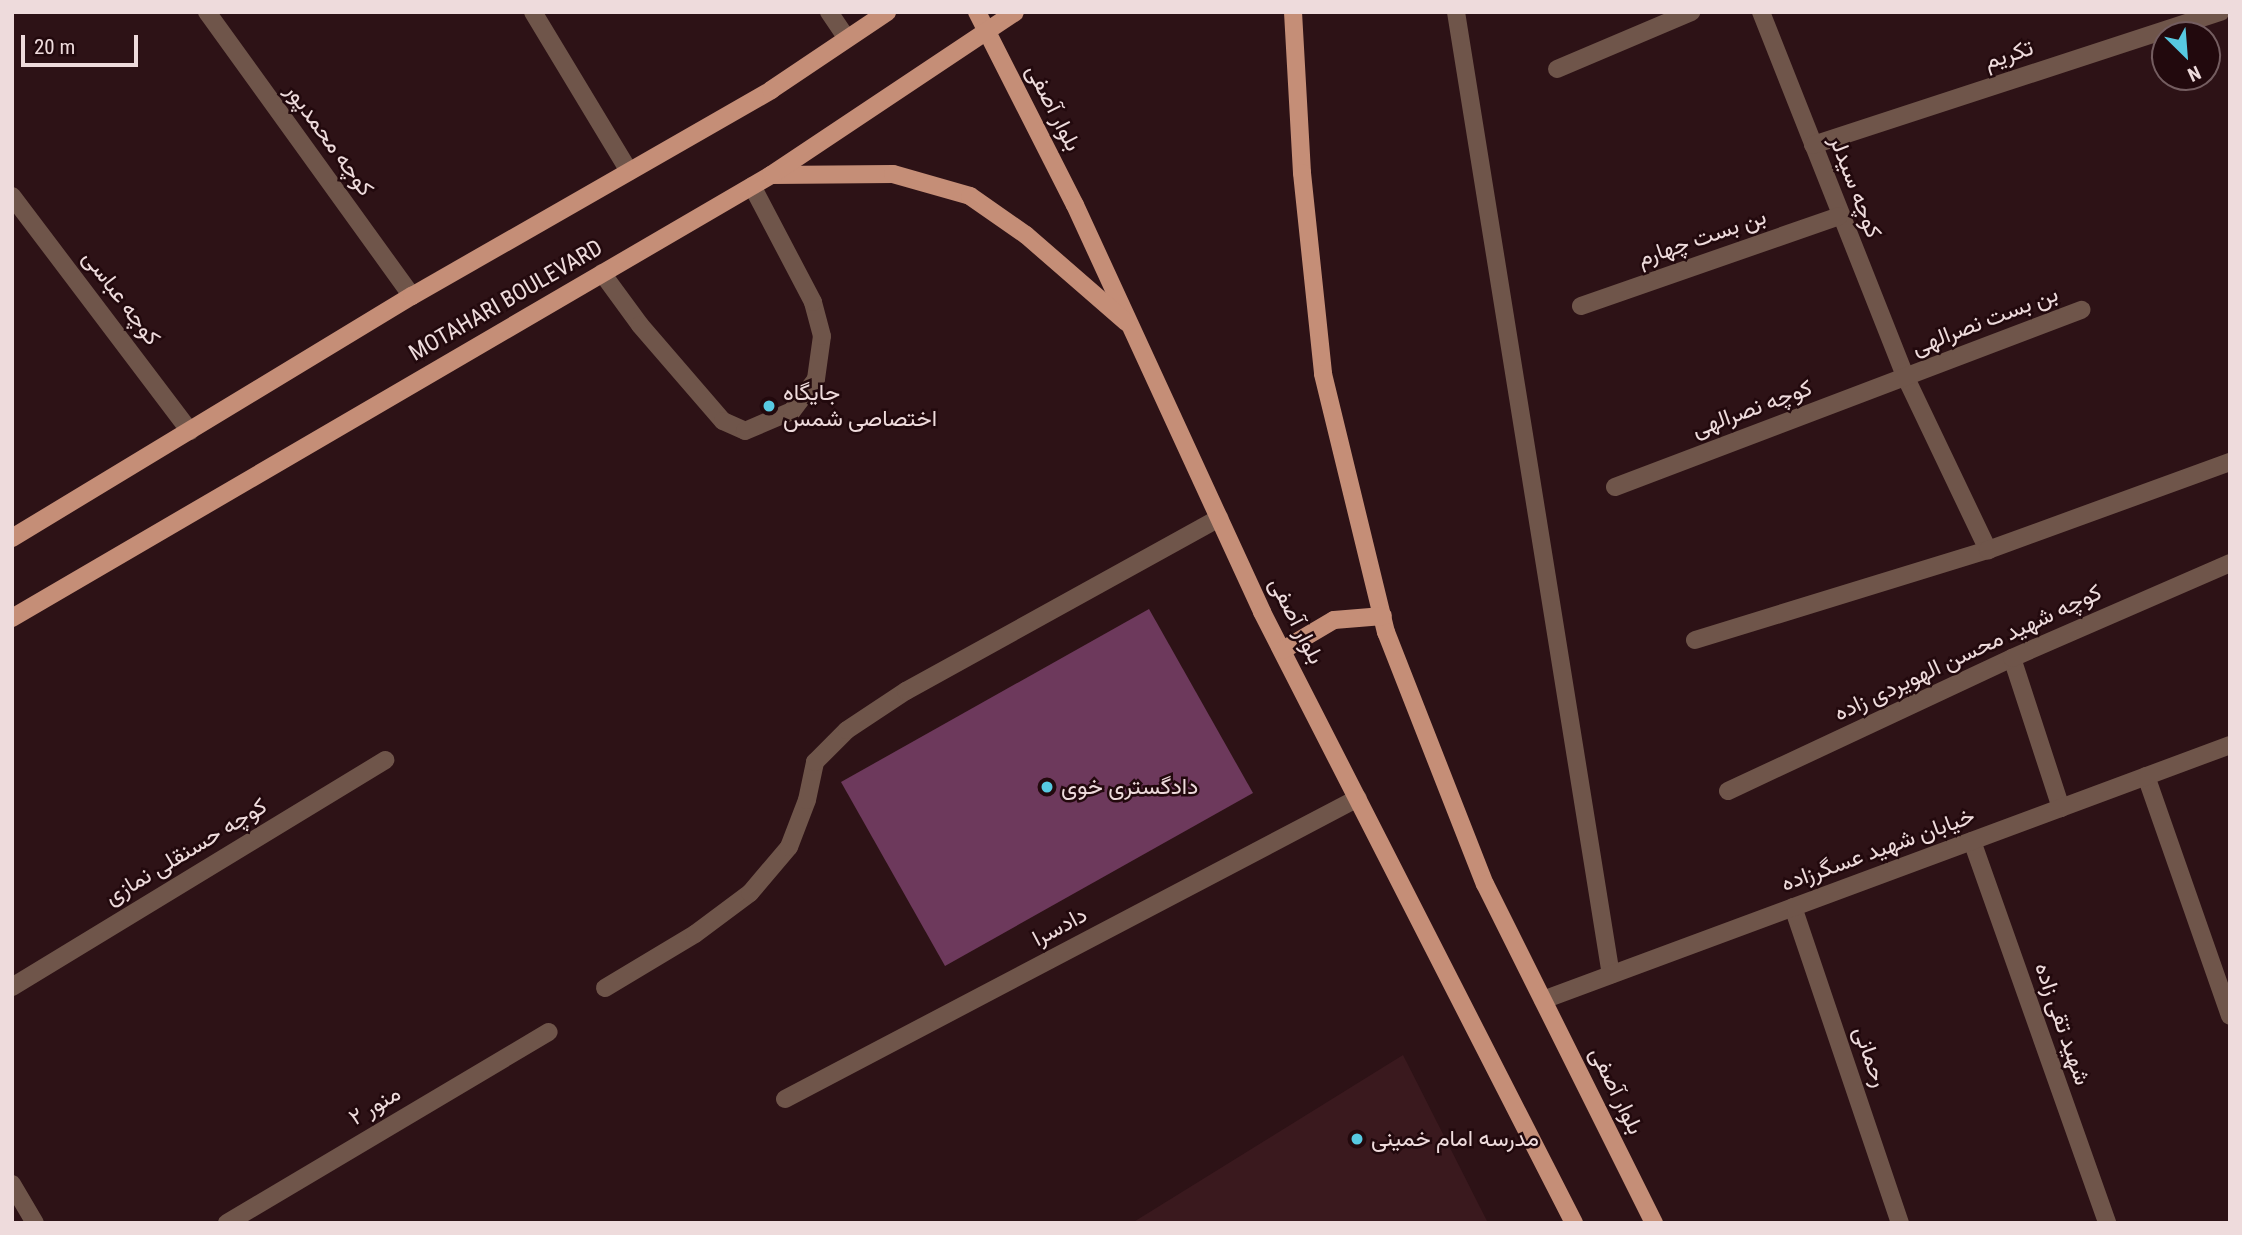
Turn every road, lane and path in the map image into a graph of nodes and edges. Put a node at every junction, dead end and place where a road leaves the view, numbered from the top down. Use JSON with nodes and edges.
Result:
{"nodes":[{"id":1,"x":207,"y":12,"type":"edge"},
{"id":2,"x":533,"y":12,"type":"edge"},
{"id":3,"x":829,"y":12,"type":"edge"},
{"id":4,"x":887,"y":12,"type":"edge"},
{"id":5,"x":977,"y":12,"type":"edge"},
{"id":6,"x":1015,"y":12,"type":"edge"},
{"id":7,"x":1293,"y":12,"type":"edge"},
{"id":8,"x":1456,"y":12,"type":"edge"},
{"id":9,"x":1691,"y":12,"type":"edge"},
{"id":10,"x":1761,"y":12,"type":"edge"},
{"id":11,"x":2224,"y":12,"type":"edge"},
{"id":12,"x":2230,"y":22,"type":"edge"},
{"id":13,"x":988,"y":33,"type":"junction"},
{"id":14,"x":846,"y":39,"type":"junction"},
{"id":15,"x":1557,"y":69,"type":"dead end"},
{"id":16,"x":1813,"y":145,"type":"junction"},
{"id":17,"x":629,"y":171,"type":"junction"},
{"id":18,"x":771,"y":175,"type":"junction"},
{"id":19,"x":752,"y":186,"type":"junction"},
{"id":20,"x":12,"y":195,"type":"edge"},
{"id":21,"x":1839,"y":216,"type":"junction"},
{"id":22,"x":603,"y":273,"type":"junction"},
{"id":23,"x":412,"y":296,"type":"junction"},
{"id":24,"x":1581,"y":306,"type":"dead end"},
{"id":25,"x":2082,"y":310,"type":"dead end"},
{"id":26,"x":1130,"y":326,"type":"junction"},
{"id":27,"x":1906,"y":378,"type":"junction"},
{"id":28,"x":190,"y":431,"type":"junction"},
{"id":29,"x":2230,"y":463,"type":"edge"},
{"id":30,"x":1615,"y":486,"type":"dead end"},
{"id":31,"x":1219,"y":518,"type":"junction"},
{"id":32,"x":12,"y":538,"type":"edge"},
{"id":33,"x":1988,"y":550,"type":"junction"},
{"id":34,"x":2230,"y":563,"type":"edge"},
{"id":35,"x":1382,"y":617,"type":"junction"},
{"id":36,"x":12,"y":618,"type":"edge"},
{"id":37,"x":1695,"y":640,"type":"dead end"},
{"id":38,"x":1283,"y":650,"type":"junction"},
{"id":39,"x":2012,"y":658,"type":"junction"},
{"id":40,"x":2230,"y":745,"type":"edge"},
{"id":41,"x":386,"y":760,"type":"dead end"},
{"id":42,"x":2146,"y":776,"type":"junction"},
{"id":43,"x":1727,"y":791,"type":"dead end"},
{"id":44,"x":1358,"y":797,"type":"junction"},
{"id":45,"x":2061,"y":808,"type":"junction"},
{"id":46,"x":1972,"y":841,"type":"junction"},
{"id":47,"x":1793,"y":907,"type":"junction"},
{"id":48,"x":1611,"y":975,"type":"junction"},
{"id":49,"x":12,"y":986,"type":"edge"},
{"id":50,"x":605,"y":988,"type":"dead end"},
{"id":51,"x":1543,"y":1000,"type":"junction"},
{"id":52,"x":2230,"y":1016,"type":"edge"},
{"id":53,"x":549,"y":1032,"type":"dead end"},
{"id":54,"x":785,"y":1099,"type":"dead end"},
{"id":55,"x":12,"y":1184,"type":"edge"},
{"id":56,"x":35,"y":1223,"type":"edge"},
{"id":57,"x":227,"y":1223,"type":"edge"},
{"id":58,"x":1574,"y":1223,"type":"edge"},
{"id":59,"x":1654,"y":1223,"type":"edge"},
{"id":60,"x":1900,"y":1223,"type":"edge"},
{"id":61,"x":2107,"y":1223,"type":"edge"}],
"edges":[{"from":1,"to":23,"type":"street","name":"کوچه محمدپور"},
{"from":2,"to":17,"type":"street"},
{"from":3,"to":14,"type":"street"},
{"from":4,"to":14,"type":"main road"},
{"from":5,"to":13,"type":"main road","name":"بلوار آصفی"},
{"from":6,"to":13,"type":"main road","name":"MOTAHARI BOULEVARD"},
{"from":7,"to":35,"type":"main road","name":"بلوار آصفی"},
{"from":8,"to":48,"type":"street"},
{"from":9,"to":15,"type":"street"},
{"from":10,"to":16,"type":"street","name":"کوچه سیدلر"},
{"from":11,"to":12,"type":"street"},
{"from":11,"to":16,"type":"street","name":"تکریم"},
{"from":13,"to":18,"type":"main road","name":"MOTAHARI BOULEVARD"},
{"from":13,"to":26,"type":"main road","name":"بلوار آصفی"},
{"from":14,"to":17,"type":"main road"},
{"from":16,"to":21,"type":"street","name":"کوچه سیدلر"},
{"from":17,"to":23,"type":"main road"},
{"from":18,"to":19,"type":"main road","name":"MOTAHARI BOULEVARD"},
{"from":18,"to":26,"type":"main road"},
{"from":19,"to":22,"type":"main road","name":"MOTAHARI BOULEVARD"},
{"from":19,"to":22,"type":"street"},
{"from":20,"to":28,"type":"street","name":"کوچه عباسی"},
{"from":21,"to":24,"type":"street","name":"بن بست چهارم"},
{"from":21,"to":27,"type":"street","name":"کوچه سیدلر"},
{"from":22,"to":36,"type":"main road","name":"MOTAHARI BOULEVARD"},
{"from":23,"to":28,"type":"main road"},
{"from":25,"to":27,"type":"street","name":"بن بست نصرالهی"},
{"from":26,"to":31,"type":"main road","name":"بلوار آصفی"},
{"from":27,"to":30,"type":"street","name":"کوچه نصرالهی"},
{"from":27,"to":33,"type":"street","name":"کوچه سیدلر"},
{"from":28,"to":32,"type":"main road"},
{"from":29,"to":33,"type":"street"},
{"from":31,"to":38,"type":"main road","name":"بلوار آصفی"},
{"from":31,"to":50,"type":"street"},
{"from":33,"to":37,"type":"street"},
{"from":34,"to":39,"type":"street","name":"کوچه شهید محسن الهویردی زاده"},
{"from":35,"to":38,"type":"main road"},
{"from":35,"to":51,"type":"main road","name":"بلوار آصفی"},
{"from":38,"to":44,"type":"main road","name":"بلوار آصفی"},
{"from":39,"to":43,"type":"street","name":"کوچه شهید محسن الهویردی زاده"},
{"from":39,"to":45,"type":"street"},
{"from":40,"to":42,"type":"street","name":"خیابان شهید عسگرزاده"},
{"from":41,"to":49,"type":"street","name":"کوچه حسنقلی نمازی"},
{"from":42,"to":45,"type":"street","name":"خیابان شهید عسگرزاده"},
{"from":42,"to":52,"type":"street"},
{"from":44,"to":54,"type":"street","name":"دادسرا"},
{"from":44,"to":58,"type":"main road","name":"بلوار آصفی"},
{"from":45,"to":46,"type":"street","name":"خیابان شهید عسگرزاده"},
{"from":46,"to":47,"type":"street","name":"خیابان شهید عسگرزاده"},
{"from":46,"to":61,"type":"street","name":"شهید تقی زاده"},
{"from":47,"to":48,"type":"street","name":"خیابان شهید عسگرزاده"},
{"from":47,"to":60,"type":"street","name":"رحمانی"},
{"from":48,"to":51,"type":"street","name":"خیابان شهید عسگرزاده"},
{"from":51,"to":59,"type":"main road","name":"بلوار آصفی"},
{"from":53,"to":57,"type":"street","name":"منور ۲"},
{"from":55,"to":56,"type":"street"}]}
